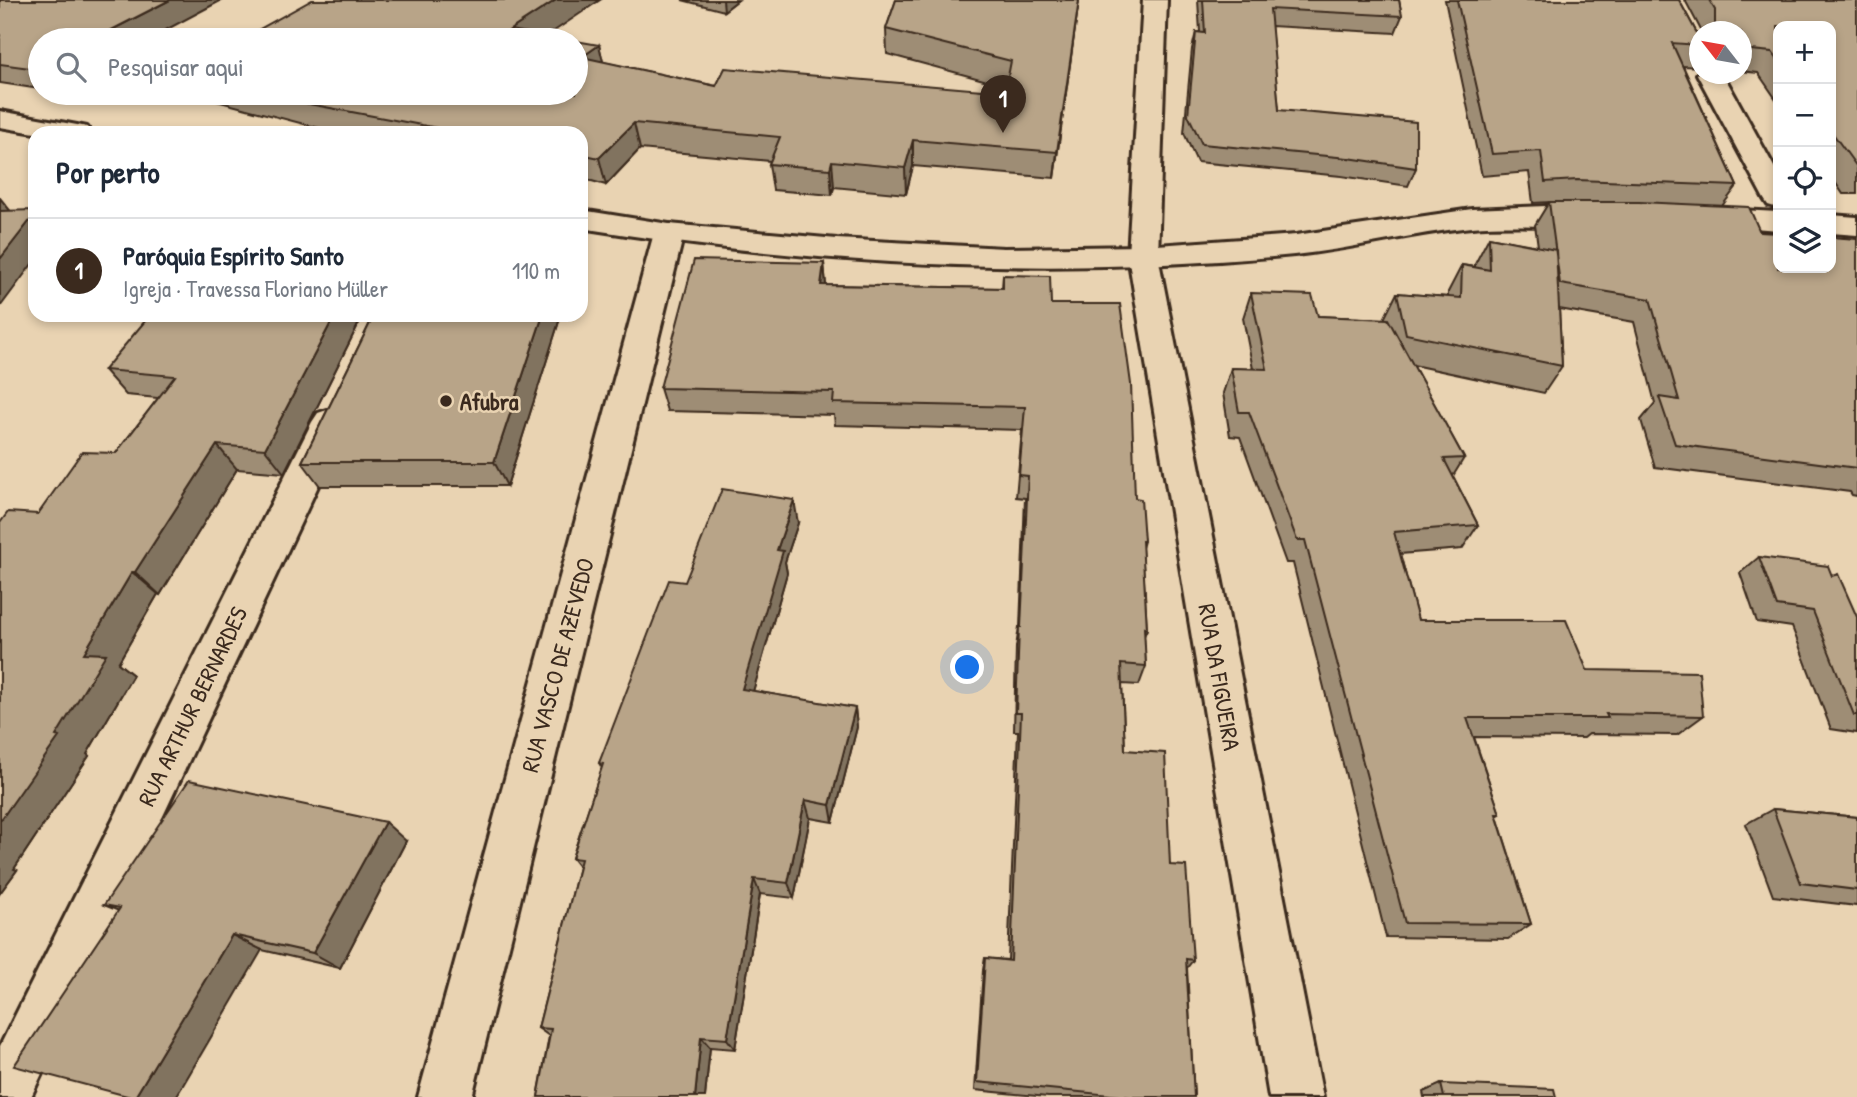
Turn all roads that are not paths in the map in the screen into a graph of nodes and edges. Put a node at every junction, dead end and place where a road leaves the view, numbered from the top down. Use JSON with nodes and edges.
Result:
{"nodes":[{"id":1,"x":1155,"y":0,"type":"edge"},
{"id":2,"x":1715,"y":84,"type":"edge"},
{"id":3,"x":0,"y":119,"type":"edge"},
{"id":4,"x":38,"y":126,"type":"edge"},
{"id":5,"x":1773,"y":190,"type":"edge"},
{"id":6,"x":1618,"y":214,"type":"edge"},
{"id":7,"x":1670,"y":216,"type":"edge"},
{"id":8,"x":588,"y":220,"type":"edge"},
{"id":9,"x":1773,"y":221,"type":"edge"},
{"id":10,"x":1836,"y":224,"type":"edge"},
{"id":11,"x":1857,"y":226,"type":"edge"},
{"id":12,"x":669,"y":233,"type":"junction"},
{"id":13,"x":1143,"y":256,"type":"junction"},
{"id":14,"x":346,"y":390,"type":"edge"},
{"id":15,"x":3,"y":1097,"type":"edge"},
{"id":16,"x":445,"y":1097,"type":"edge"},
{"id":17,"x":1296,"y":1097,"type":"edge"}],
"edges":[{"from":1,"to":13,"type":"street","name":"RUA DA FIGUEIRA"},
{"from":2,"to":5,"type":"street"},
{"from":3,"to":4,"type":"street"},
{"from":6,"to":13,"type":"street"},
{"from":7,"to":9,"type":"street"},
{"from":8,"to":12,"type":"street"},
{"from":10,"to":11,"type":"street"},
{"from":12,"to":13,"type":"street"},
{"from":12,"to":16,"type":"street","name":"RUA VASCO DE AZEVEDO"},
{"from":13,"to":17,"type":"street","name":"RUA DA FIGUEIRA"},
{"from":14,"to":15,"type":"street","name":"RUA ARTHUR BERNARDES"}]}
